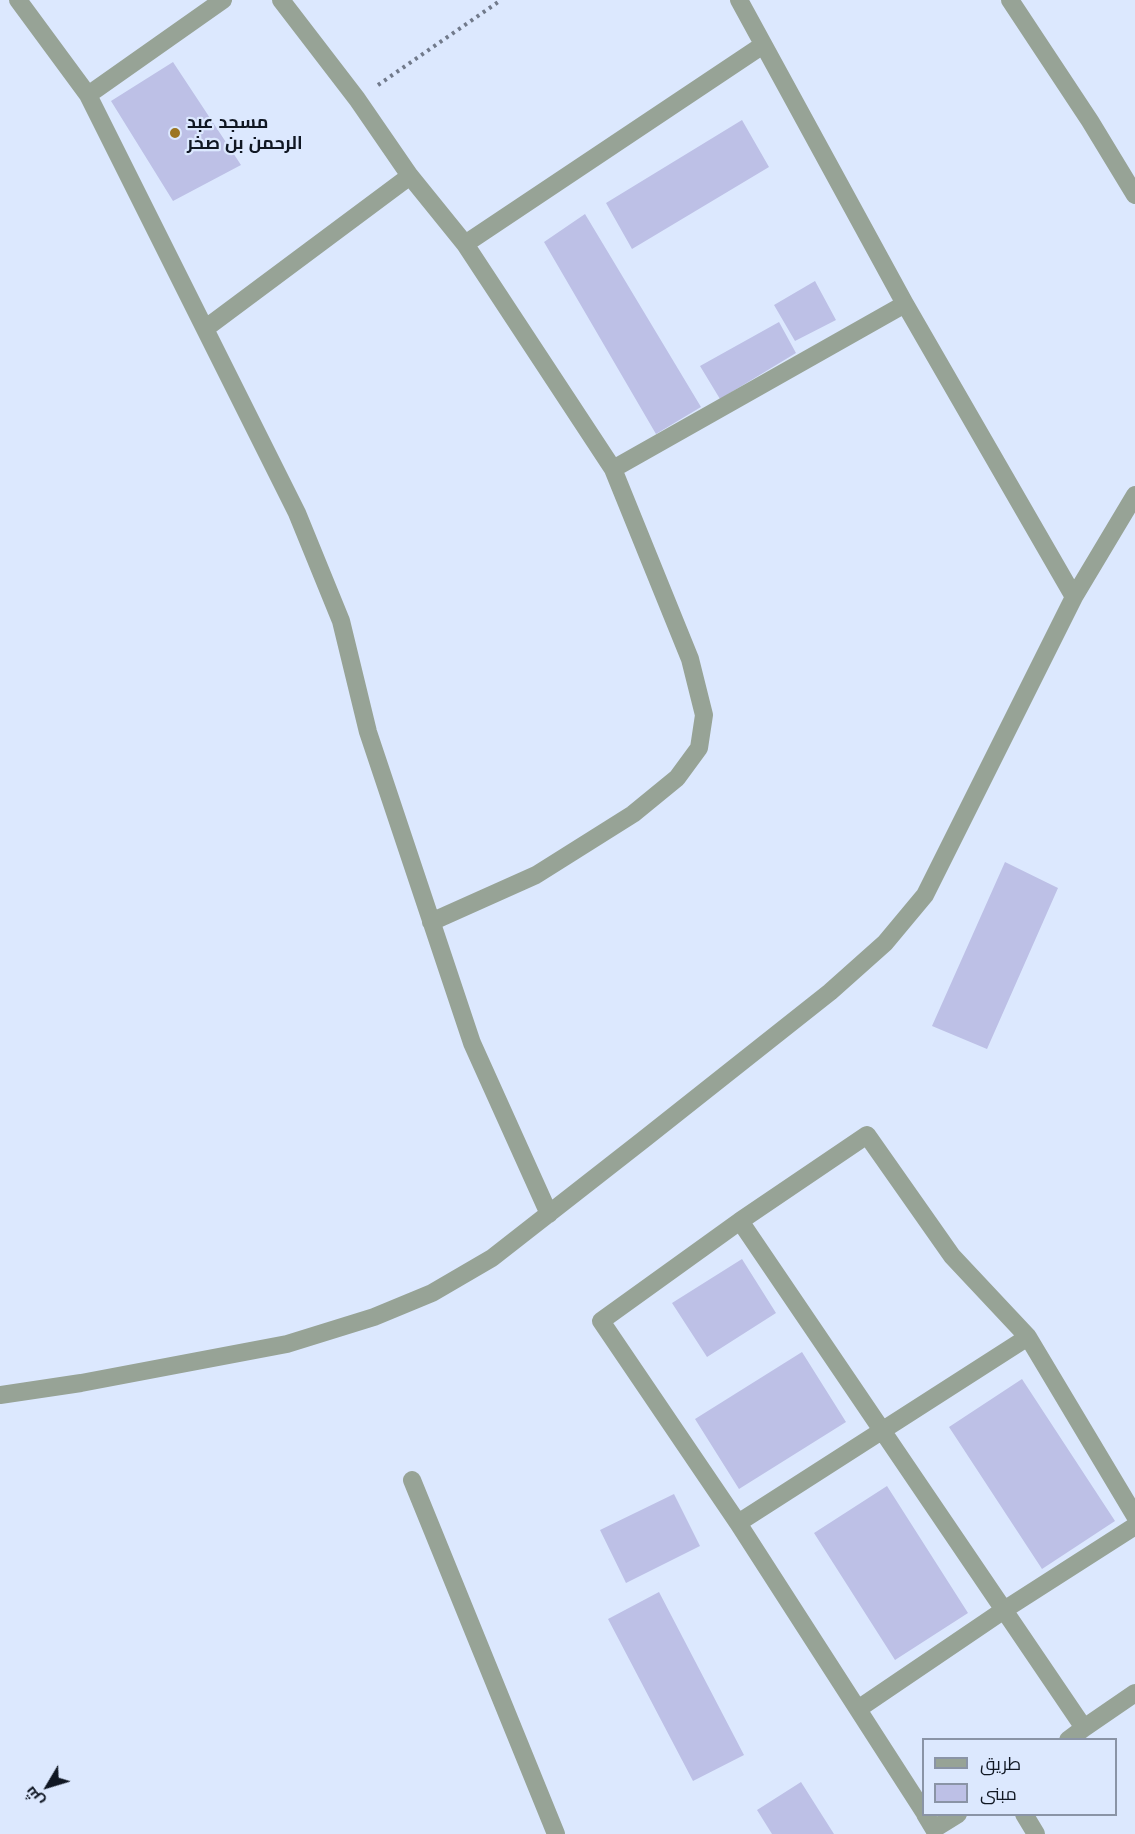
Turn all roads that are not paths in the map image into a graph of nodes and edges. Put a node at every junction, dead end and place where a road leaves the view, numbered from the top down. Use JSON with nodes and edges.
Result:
{"nodes":[{"id":1,"x":18,"y":0,"type":"edge"},
{"id":2,"x":223,"y":0,"type":"edge"},
{"id":3,"x":280,"y":0,"type":"edge"},
{"id":4,"x":739,"y":0,"type":"edge"},
{"id":5,"x":1010,"y":0,"type":"edge"},
{"id":6,"x":763,"y":45,"type":"junction"},
{"id":7,"x":88,"y":95,"type":"junction"},
{"id":8,"x":410,"y":176,"type":"junction"},
{"id":9,"x":1135,"y":195,"type":"edge"},
{"id":10,"x":465,"y":244,"type":"junction"},
{"id":11,"x":905,"y":304,"type":"junction"},
{"id":12,"x":206,"y":328,"type":"junction"},
{"id":13,"x":613,"y":469,"type":"junction"},
{"id":14,"x":1135,"y":495,"type":"edge"},
{"id":15,"x":1074,"y":597,"type":"junction"},
{"id":16,"x":431,"y":921,"type":"junction"},
{"id":17,"x":549,"y":1214,"type":"junction"},
{"id":18,"x":740,"y":1221,"type":"junction"},
{"id":19,"x":1028,"y":1336,"type":"junction"},
{"id":20,"x":0,"y":1395,"type":"edge"},
{"id":21,"x":882,"y":1431,"type":"junction"},
{"id":22,"x":412,"y":1480,"type":"dead end"},
{"id":23,"x":1135,"y":1516,"type":"edge"},
{"id":24,"x":738,"y":1523,"type":"junction"},
{"id":25,"x":1135,"y":1526,"type":"edge"},
{"id":26,"x":1004,"y":1610,"type":"junction"},
{"id":27,"x":1135,"y":1693,"type":"edge"},
{"id":28,"x":858,"y":1710,"type":"junction"},
{"id":29,"x":1084,"y":1728,"type":"junction"},
{"id":30,"x":1071,"y":1738,"type":"edge"},
{"id":31,"x":922,"y":1810,"type":"edge"},
{"id":32,"x":926,"y":1816,"type":"edge"},
{"id":33,"x":956,"y":1816,"type":"edge"},
{"id":34,"x":1024,"y":1816,"type":"edge"},
{"id":35,"x":556,"y":1834,"type":"edge"},
{"id":36,"x":1036,"y":1834,"type":"edge"}],
"edges":[{"from":1,"to":7,"type":"street"},
{"from":2,"to":7,"type":"street"},
{"from":3,"to":8,"type":"street"},
{"from":4,"to":6,"type":"street"},
{"from":5,"to":9,"type":"street"},
{"from":6,"to":10,"type":"street"},
{"from":6,"to":11,"type":"street"},
{"from":7,"to":12,"type":"street"},
{"from":8,"to":10,"type":"street"},
{"from":8,"to":12,"type":"street"},
{"from":10,"to":13,"type":"street"},
{"from":11,"to":13,"type":"street"},
{"from":11,"to":15,"type":"street"},
{"from":12,"to":16,"type":"street"},
{"from":13,"to":16,"type":"street"},
{"from":14,"to":15,"type":"street"},
{"from":15,"to":17,"type":"street"},
{"from":16,"to":17,"type":"street"},
{"from":17,"to":20,"type":"street"},
{"from":18,"to":19,"type":"street"},
{"from":18,"to":21,"type":"street"},
{"from":18,"to":24,"type":"street"},
{"from":19,"to":21,"type":"street"},
{"from":19,"to":23,"type":"street"},
{"from":21,"to":24,"type":"street"},
{"from":21,"to":26,"type":"street"},
{"from":22,"to":35,"type":"street"},
{"from":24,"to":28,"type":"street"},
{"from":25,"to":26,"type":"street"},
{"from":26,"to":28,"type":"street"},
{"from":26,"to":29,"type":"street"},
{"from":27,"to":29,"type":"street"},
{"from":28,"to":31,"type":"street"},
{"from":29,"to":30,"type":"street"},
{"from":32,"to":33,"type":"street"},
{"from":34,"to":36,"type":"street"}]}
